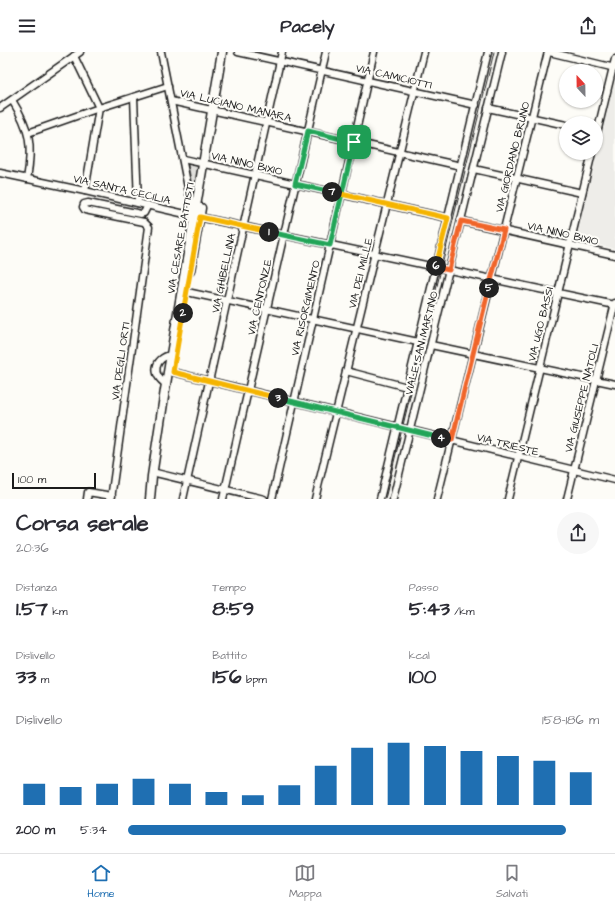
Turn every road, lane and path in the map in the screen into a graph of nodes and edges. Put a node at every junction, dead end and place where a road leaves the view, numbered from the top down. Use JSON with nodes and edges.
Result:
{"nodes":[{"id":1,"x":162,"y":52,"type":"edge"},
{"id":2,"x":222,"y":52,"type":"edge"},
{"id":3,"x":227,"y":52,"type":"edge"},
{"id":4,"x":238,"y":52,"type":"edge"},
{"id":5,"x":282,"y":52,"type":"edge"},
{"id":6,"x":326,"y":52,"type":"edge"},
{"id":7,"x":374,"y":52,"type":"edge"},
{"id":8,"x":424,"y":52,"type":"edge"},
{"id":9,"x":488,"y":52,"type":"edge"},
{"id":10,"x":502,"y":52,"type":"edge"},
{"id":11,"x":549,"y":52,"type":"edge"},
{"id":12,"x":77,"y":54,"type":"edge"},
{"id":13,"x":615,"y":59,"type":"edge"},
{"id":14,"x":280,"y":61,"type":"junction"},
{"id":15,"x":614,"y":67,"type":"edge"},
{"id":16,"x":322,"y":71,"type":"junction"},
{"id":17,"x":368,"y":81,"type":"junction"},
{"id":18,"x":168,"y":86,"type":"junction"},
{"id":19,"x":414,"y":91,"type":"junction"},
{"id":20,"x":134,"y":97,"type":"junction"},
{"id":21,"x":12,"y":100,"type":"junction"},
{"id":22,"x":171,"y":101,"type":"junction"},
{"id":23,"x":476,"y":105,"type":"junction"},
{"id":24,"x":0,"y":108,"type":"edge"},
{"id":25,"x":99,"y":108,"type":"junction"},
{"id":26,"x":488,"y":108,"type":"junction"},
{"id":27,"x":215,"y":110,"type":"junction"},
{"id":28,"x":601,"y":116,"type":"edge"},
{"id":29,"x":532,"y":117,"type":"junction"},
{"id":30,"x":267,"y":122,"type":"junction"},
{"id":31,"x":559,"y":123,"type":"edge"},
{"id":32,"x":308,"y":131,"type":"junction"},
{"id":33,"x":28,"y":133,"type":"junction"},
{"id":34,"x":354,"y":142,"type":"junction"},
{"id":35,"x":399,"y":152,"type":"junction"},
{"id":36,"x":183,"y":159,"type":"junction"},
{"id":37,"x":590,"y":160,"type":"edge"},
{"id":38,"x":206,"y":164,"type":"junction"},
{"id":39,"x":461,"y":166,"type":"junction"},
{"id":40,"x":474,"y":169,"type":"junction"},
{"id":41,"x":0,"y":173,"type":"edge"},
{"id":42,"x":255,"y":175,"type":"junction"},
{"id":43,"x":517,"y":178,"type":"junction"},
{"id":44,"x":27,"y":179,"type":"junction"},
{"id":45,"x":295,"y":184,"type":"junction"},
{"id":46,"x":85,"y":191,"type":"junction"},
{"id":47,"x":582,"y":193,"type":"junction"},
{"id":48,"x":342,"y":194,"type":"junction"},
{"id":49,"x":138,"y":203,"type":"junction"},
{"id":50,"x":387,"y":204,"type":"junction"},
{"id":51,"x":148,"y":205,"type":"junction"},
{"id":52,"x":197,"y":217,"type":"junction"},
{"id":53,"x":448,"y":218,"type":"junction"},
{"id":54,"x":461,"y":221,"type":"junction"},
{"id":55,"x":244,"y":226,"type":"junction"},
{"id":56,"x":504,"y":230,"type":"junction"},
{"id":57,"x":284,"y":235,"type":"junction"},
{"id":58,"x":330,"y":245,"type":"junction"},
{"id":59,"x":570,"y":245,"type":"junction"},
{"id":60,"x":374,"y":254,"type":"junction"},
{"id":61,"x":615,"y":255,"type":"edge"},
{"id":62,"x":436,"y":267,"type":"junction"},
{"id":63,"x":449,"y":270,"type":"junction"},
{"id":64,"x":492,"y":279,"type":"junction"},
{"id":65,"x":187,"y":292,"type":"junction"},
{"id":66,"x":558,"y":293,"type":"junction"},
{"id":67,"x":227,"y":301,"type":"junction"},
{"id":68,"x":615,"y":304,"type":"edge"},
{"id":69,"x":266,"y":309,"type":"junction"},
{"id":70,"x":313,"y":319,"type":"junction"},
{"id":71,"x":356,"y":329,"type":"junction"},
{"id":72,"x":418,"y":342,"type":"junction"},
{"id":73,"x":431,"y":345,"type":"junction"},
{"id":74,"x":473,"y":354,"type":"junction"},
{"id":75,"x":171,"y":355,"type":"junction"},
{"id":76,"x":540,"y":368,"type":"junction"},
{"id":77,"x":346,"y":371,"type":"junction"},
{"id":78,"x":173,"y":372,"type":"junction"},
{"id":79,"x":596,"y":380,"type":"junction"},
{"id":80,"x":209,"y":381,"type":"junction"},
{"id":81,"x":166,"y":384,"type":"junction"},
{"id":82,"x":615,"y":384,"type":"edge"},
{"id":83,"x":407,"y":387,"type":"junction"},
{"id":84,"x":248,"y":390,"type":"junction"},
{"id":85,"x":294,"y":402,"type":"junction"},
{"id":86,"x":336,"y":412,"type":"junction"},
{"id":87,"x":397,"y":427,"type":"junction"},
{"id":88,"x":410,"y":430,"type":"junction"},
{"id":89,"x":452,"y":440,"type":"junction"},
{"id":90,"x":518,"y":456,"type":"junction"},
{"id":91,"x":574,"y":470,"type":"junction"},
{"id":92,"x":156,"y":472,"type":"junction"},
{"id":93,"x":188,"y":480,"type":"junction"},
{"id":94,"x":615,"y":480,"type":"edge"},
{"id":95,"x":225,"y":489,"type":"junction"},
{"id":96,"x":111,"y":498,"type":"edge"},
{"id":97,"x":151,"y":498,"type":"edge"},
{"id":98,"x":87,"y":499,"type":"edge"},
{"id":99,"x":183,"y":499,"type":"edge"},
{"id":100,"x":222,"y":499,"type":"edge"},
{"id":101,"x":264,"y":499,"type":"edge"},
{"id":102,"x":272,"y":499,"type":"edge"},
{"id":103,"x":315,"y":499,"type":"edge"},
{"id":104,"x":380,"y":499,"type":"edge"},
{"id":105,"x":393,"y":499,"type":"edge"},
{"id":106,"x":437,"y":499,"type":"edge"},
{"id":107,"x":508,"y":499,"type":"edge"},
{"id":108,"x":567,"y":499,"type":"edge"}],
"edges":[{"from":1,"to":18,"type":"street"},
{"from":2,"to":27,"type":"main road","name":"VIA CESARE BATTISTI"},
{"from":3,"to":27,"type":"main road","name":"VIA CESARE BATTISTI"},
{"from":4,"to":14,"type":"street","name":"VIA CAMICIOTTI"},
{"from":5,"to":14,"type":"street","name":"VIA GHIBELLINA"},
{"from":6,"to":16,"type":"street","name":"VIA CENTONZE"},
{"from":7,"to":17,"type":"street","name":"VIA RISORGIMENTO"},
{"from":8,"to":19,"type":"street","name":"VIA DEI MILLE"},
{"from":9,"to":23,"type":"street","name":"VIALE SAN MARTINO"},
{"from":10,"to":26,"type":"street","name":"VIALE SAN MARTINO"},
{"from":11,"to":15,"type":"street"},
{"from":11,"to":29,"type":"street","name":"VIA GIORDANO BRUNO"},
{"from":12,"to":21,"type":"street"},
{"from":12,"to":25,"type":"street"},
{"from":13,"to":15,"type":"street"},
{"from":14,"to":16,"type":"street","name":"VIA CAMICIOTTI"},
{"from":14,"to":30,"type":"street","name":"VIA GHIBELLINA"},
{"from":15,"to":28,"type":"street"},
{"from":16,"to":17,"type":"street","name":"VIA CAMICIOTTI"},
{"from":16,"to":32,"type":"street","name":"VIA CENTONZE"},
{"from":17,"to":19,"type":"street","name":"VIA CAMICIOTTI"},
{"from":17,"to":34,"type":"street","name":"VIA RISORGIMENTO"},
{"from":18,"to":20,"type":"street"},
{"from":18,"to":22,"type":"street"},
{"from":19,"to":23,"type":"street","name":"VIA CAMICIOTTI"},
{"from":19,"to":35,"type":"street","name":"VIA DEI MILLE"},
{"from":20,"to":25,"type":"street"},
{"from":20,"to":49,"type":"street"},
{"from":21,"to":24,"type":"street"},
{"from":21,"to":33,"type":"street"},
{"from":22,"to":27,"type":"street","name":"VIA LUCIANO MANARA"},
{"from":22,"to":36,"type":"street"},
{"from":23,"to":39,"type":"street","name":"VIALE SAN MARTINO"},
{"from":25,"to":33,"type":"street"},
{"from":25,"to":46,"type":"street"},
{"from":26,"to":29,"type":"street"},
{"from":26,"to":40,"type":"street","name":"VIALE SAN MARTINO"},
{"from":27,"to":30,"type":"street","name":"VIA LUCIANO MANARA"},
{"from":27,"to":38,"type":"main road","name":"VIA CESARE BATTISTI"},
{"from":29,"to":31,"type":"street"},
{"from":29,"to":43,"type":"street","name":"VIA GIORDANO BRUNO"},
{"from":30,"to":32,"type":"street","name":"VIA LUCIANO MANARA"},
{"from":30,"to":42,"type":"street","name":"VIA GHIBELLINA"},
{"from":32,"to":34,"type":"street","name":"VIA LUCIANO MANARA"},
{"from":32,"to":45,"type":"street","name":"VIA CENTONZE"},
{"from":33,"to":44,"type":"street"},
{"from":34,"to":35,"type":"street","name":"VIA LUCIANO MANARA"},
{"from":34,"to":48,"type":"street","name":"VIA RISORGIMENTO"},
{"from":35,"to":39,"type":"street","name":"VIA LUCIANO MANARA"},
{"from":35,"to":50,"type":"street","name":"VIA DEI MILLE"},
{"from":36,"to":38,"type":"street","name":"VIA NINO BIXIO"},
{"from":36,"to":52,"type":"street"},
{"from":37,"to":47,"type":"street","name":"VIA UGO BASSI"},
{"from":38,"to":42,"type":"street","name":"VIA NINO BIXIO"},
{"from":38,"to":52,"type":"main road","name":"VIA CESARE BATTISTI"},
{"from":39,"to":53,"type":"street","name":"VIALE SAN MARTINO"},
{"from":40,"to":43,"type":"street"},
{"from":40,"to":54,"type":"street","name":"VIALE SAN MARTINO"},
{"from":41,"to":44,"type":"street","name":"VIA SANTA CECILIA"},
{"from":42,"to":45,"type":"street","name":"VIA NINO BIXIO"},
{"from":42,"to":55,"type":"street","name":"VIA GHIBELLINA"},
{"from":43,"to":47,"type":"street"},
{"from":43,"to":56,"type":"street","name":"VIA GIORDANO BRUNO"},
{"from":44,"to":46,"type":"street","name":"VIA SANTA CECILIA"},
{"from":45,"to":48,"type":"street","name":"VIA NINO BIXIO"},
{"from":45,"to":57,"type":"street","name":"VIA CENTONZE"},
{"from":46,"to":49,"type":"street","name":"VIA SANTA CECILIA"},
{"from":47,"to":59,"type":"street","name":"VIA UGO BASSI"},
{"from":48,"to":50,"type":"street","name":"VIA NINO BIXIO"},
{"from":48,"to":58,"type":"street","name":"VIA RISORGIMENTO"},
{"from":49,"to":51,"type":"street","name":"VIA SANTA CECILIA"},
{"from":50,"to":53,"type":"street","name":"VIA NINO BIXIO"},
{"from":50,"to":60,"type":"street","name":"VIA DEI MILLE"},
{"from":51,"to":52,"type":"street","name":"VIA SANTA CECILIA"},
{"from":51,"to":96,"type":"street","name":"VIA DEGLI ORTI"},
{"from":52,"to":55,"type":"street","name":"VIA SANTA CECILIA"},
{"from":52,"to":65,"type":"main road","name":"VIA CESARE BATTISTI"},
{"from":52,"to":75,"type":"main road","name":"VIA CESARE BATTISTI"},
{"from":53,"to":62,"type":"street","name":"VIALE SAN MARTINO"},
{"from":54,"to":56,"type":"street","name":"VIA NINO BIXIO"},
{"from":54,"to":63,"type":"street","name":"VIALE SAN MARTINO"},
{"from":55,"to":57,"type":"street","name":"VIA SANTA CECILIA"},
{"from":55,"to":67,"type":"street","name":"VIA GHIBELLINA"},
{"from":56,"to":59,"type":"street","name":"VIA NINO BIXIO"},
{"from":56,"to":64,"type":"street","name":"VIA GIORDANO BRUNO"},
{"from":57,"to":58,"type":"street","name":"VIA SANTA CECILIA"},
{"from":57,"to":69,"type":"street","name":"VIA CENTONZE"},
{"from":58,"to":60,"type":"street","name":"VIA SANTA CECILIA"},
{"from":58,"to":70,"type":"street","name":"VIA RISORGIMENTO"},
{"from":59,"to":61,"type":"street","name":"VIA NINO BIXIO"},
{"from":59,"to":66,"type":"street","name":"VIA UGO BASSI"},
{"from":60,"to":62,"type":"street","name":"VIA SANTA CECILIA"},
{"from":60,"to":71,"type":"street","name":"VIA DEI MILLE"},
{"from":62,"to":63,"type":"street","name":"VIA SANTA CECILIA"},
{"from":62,"to":72,"type":"street","name":"VIALE SAN MARTINO"},
{"from":63,"to":64,"type":"street","name":"VIA SANTA CECILIA"},
{"from":63,"to":73,"type":"street","name":"VIALE SAN MARTINO"},
{"from":64,"to":66,"type":"street","name":"VIA SANTA CECILIA"},
{"from":64,"to":74,"type":"street","name":"VIA GIORDANO BRUNO"},
{"from":65,"to":67,"type":"street"},
{"from":65,"to":78,"type":"main road","name":"VIA CESARE BATTISTI"},
{"from":66,"to":68,"type":"street","name":"VIA SANTA CECILIA"},
{"from":66,"to":76,"type":"street","name":"VIA UGO BASSI"},
{"from":67,"to":69,"type":"street"},
{"from":67,"to":80,"type":"street","name":"VIA GHIBELLINA"},
{"from":68,"to":79,"type":"street","name":"VIA GIUSEPPE NATOLI"},
{"from":69,"to":70,"type":"street"},
{"from":69,"to":84,"type":"street","name":"VIA CENTONZE"},
{"from":70,"to":71,"type":"street"},
{"from":70,"to":85,"type":"street","name":"VIA RISORGIMENTO"},
{"from":71,"to":72,"type":"street"},
{"from":71,"to":77,"type":"street","name":"VIA DEI MILLE"},
{"from":72,"to":83,"type":"street","name":"VIALE SAN MARTINO"},
{"from":73,"to":74,"type":"street"},
{"from":73,"to":88,"type":"street","name":"VIALE SAN MARTINO"},
{"from":74,"to":76,"type":"street"},
{"from":74,"to":89,"type":"street","name":"VIA GIORDANO BRUNO"},
{"from":75,"to":81,"type":"main road","name":"VIA CESARE BATTISTI"},
{"from":75,"to":81,"type":"street"},
{"from":76,"to":79,"type":"street"},
{"from":76,"to":90,"type":"street","name":"VIA UGO BASSI"},
{"from":77,"to":83,"type":"street"},
{"from":77,"to":86,"type":"street","name":"VIA DEI MILLE"},
{"from":78,"to":80,"type":"street","name":"VIA TRIESTE"},
{"from":78,"to":92,"type":"main road","name":"VIA CESARE BATTISTI"},
{"from":79,"to":82,"type":"street"},
{"from":79,"to":91,"type":"street","name":"VIA GIUSEPPE NATOLI"},
{"from":80,"to":84,"type":"street","name":"VIA TRIESTE"},
{"from":80,"to":93,"type":"street","name":"VIA GHIBELLINA"},
{"from":81,"to":97,"type":"main road","name":"VIA CESARE BATTISTI"},
{"from":83,"to":87,"type":"street","name":"VIALE SAN MARTINO"},
{"from":84,"to":85,"type":"street","name":"VIA TRIESTE"},
{"from":84,"to":95,"type":"street","name":"VIA CENTONZE"},
{"from":85,"to":86,"type":"street","name":"VIA TRIESTE"},
{"from":85,"to":102,"type":"street","name":"VIA RISORGIMENTO"},
{"from":86,"to":87,"type":"street","name":"VIA TRIESTE"},
{"from":86,"to":103,"type":"street","name":"VIA DEI MILLE"},
{"from":87,"to":88,"type":"street","name":"VIA TRIESTE"},
{"from":87,"to":104,"type":"street","name":"VIALE SAN MARTINO"},
{"from":88,"to":89,"type":"street","name":"VIA TRIESTE"},
{"from":88,"to":105,"type":"street","name":"VIALE SAN MARTINO"},
{"from":89,"to":90,"type":"street","name":"VIA TRIESTE"},
{"from":89,"to":106,"type":"street","name":"VIA GIORDANO BRUNO"},
{"from":90,"to":91,"type":"street","name":"VIA TRIESTE"},
{"from":90,"to":107,"type":"street","name":"VIA UGO BASSI"},
{"from":91,"to":94,"type":"street","name":"VIA TRIESTE"},
{"from":91,"to":108,"type":"street","name":"VIA GIUSEPPE NATOLI"},
{"from":92,"to":93,"type":"street"},
{"from":92,"to":97,"type":"main road","name":"VIA CESARE BATTISTI"},
{"from":93,"to":95,"type":"street"},
{"from":93,"to":99,"type":"street","name":"VIA GHIBELLINA"},
{"from":95,"to":100,"type":"street","name":"VIA CENTONZE"},
{"from":95,"to":101,"type":"street"},
{"from":96,"to":98,"type":"street"}]}
